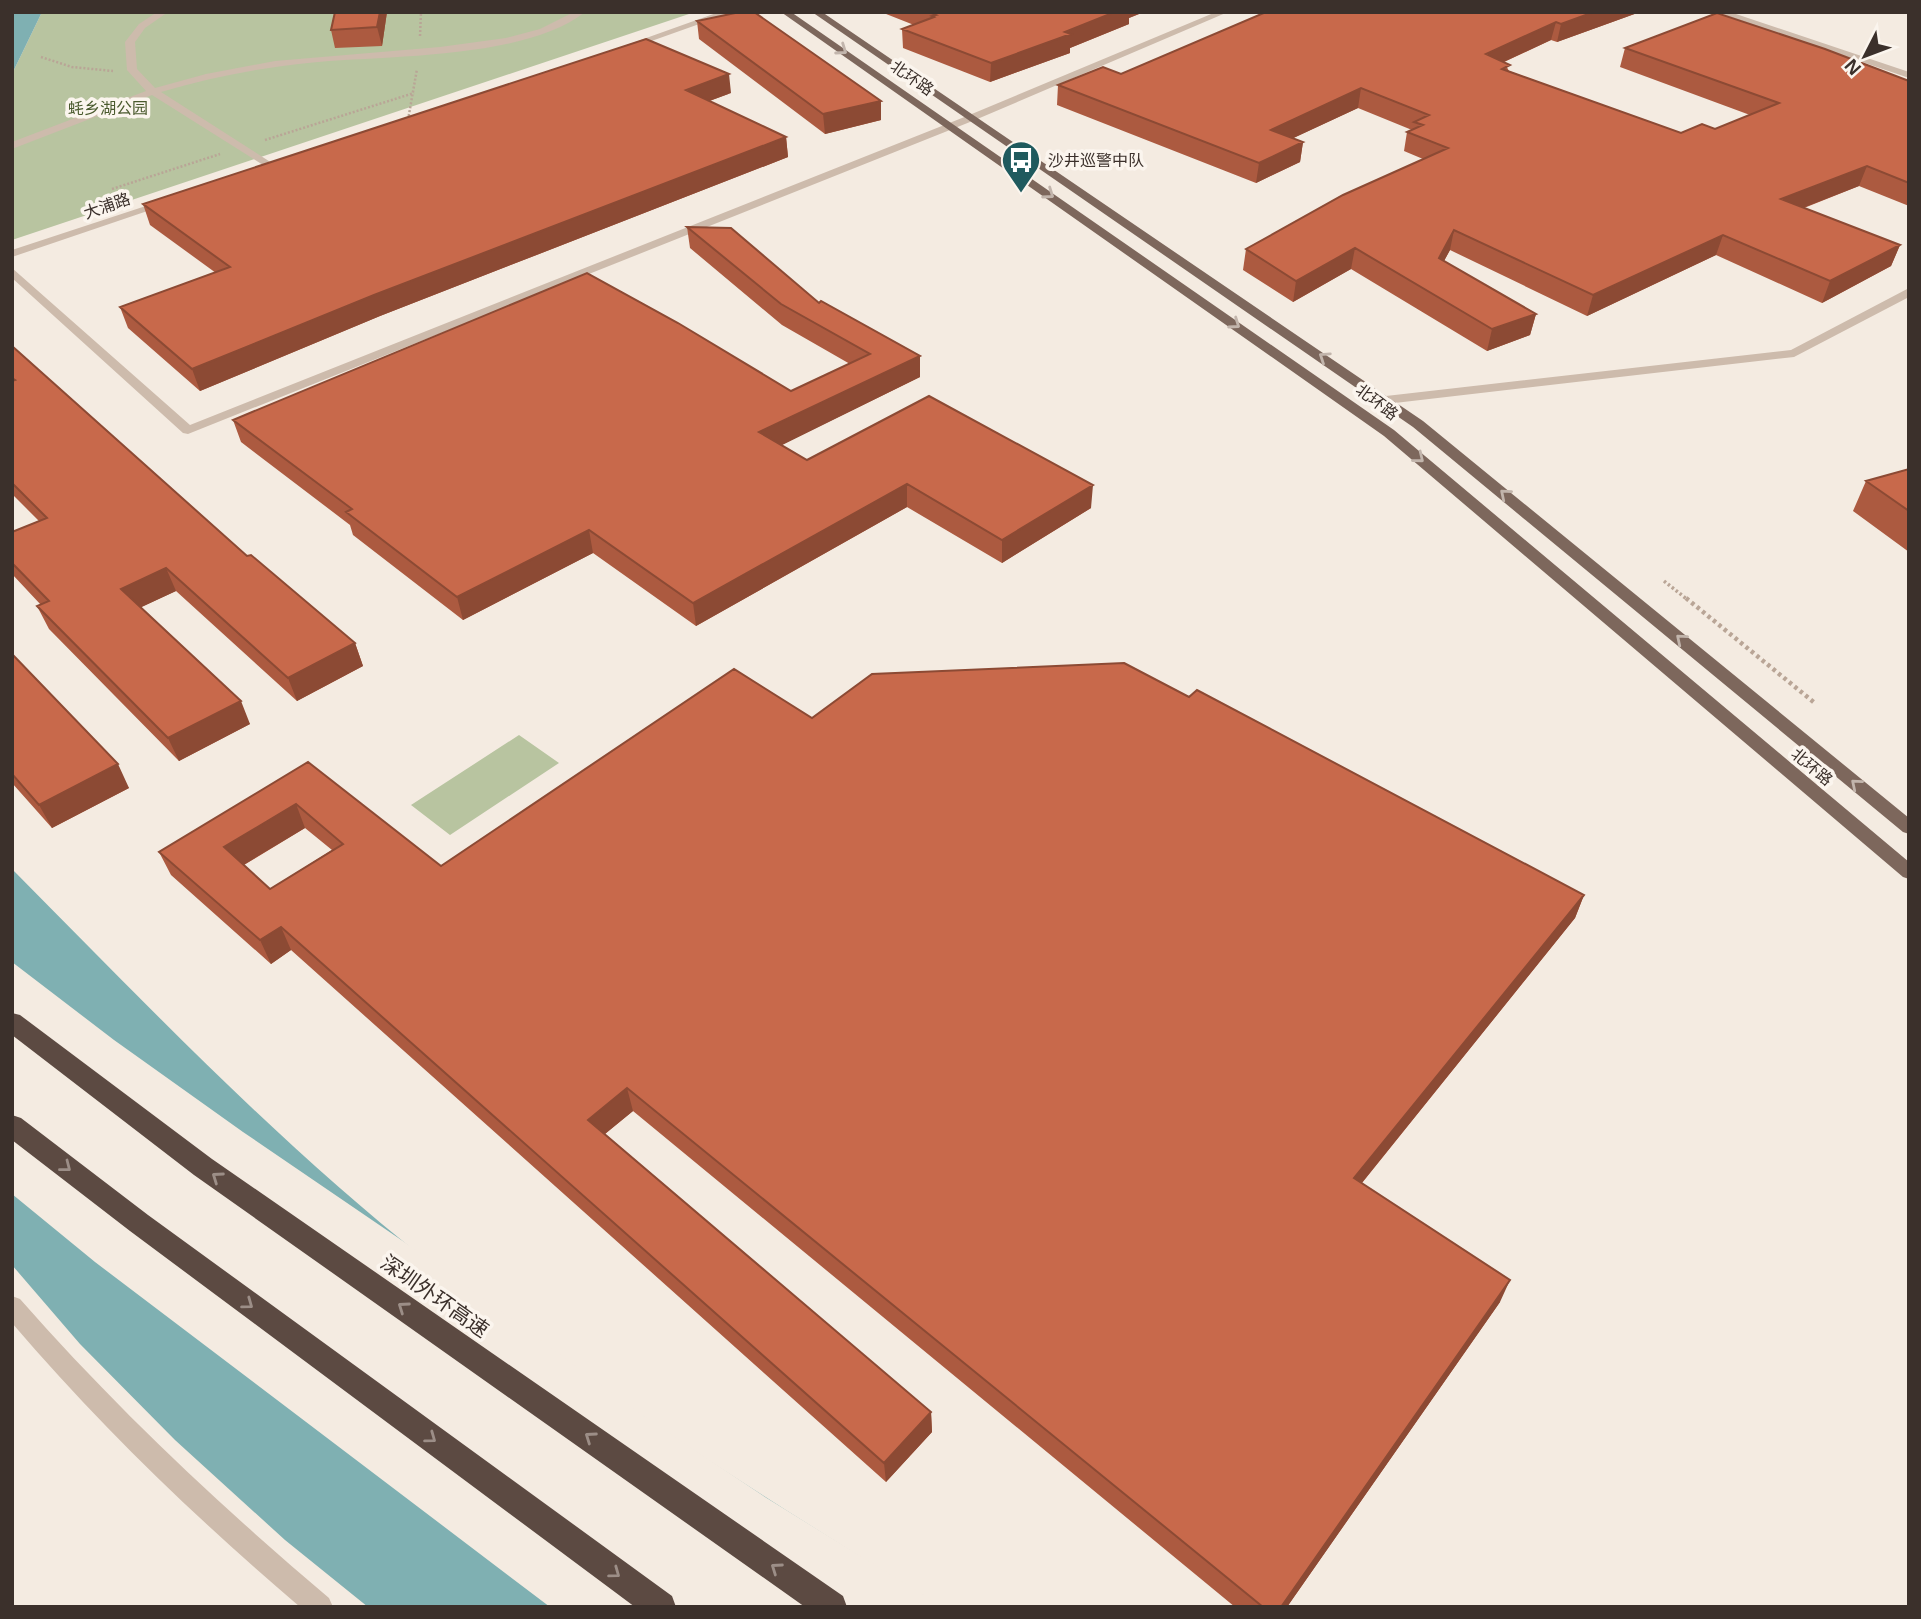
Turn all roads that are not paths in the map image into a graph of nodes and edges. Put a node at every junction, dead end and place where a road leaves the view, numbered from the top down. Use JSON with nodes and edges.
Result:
{"nodes":[{"id":1,"x":163,"y":12,"type":"edge"},
{"id":2,"x":581,"y":12,"type":"edge"},
{"id":3,"x":729,"y":12,"type":"edge"},
{"id":4,"x":785,"y":12,"type":"edge"},
{"id":5,"x":816,"y":12,"type":"edge"},
{"id":6,"x":1224,"y":12,"type":"edge"},
{"id":7,"x":1720,"y":12,"type":"edge"},
{"id":8,"x":613,"y":51,"type":"edge"},
{"id":9,"x":1909,"y":75,"type":"edge"},
{"id":10,"x":152,"y":91,"type":"junction"},
{"id":11,"x":971,"y":118,"type":"junction"},
{"id":12,"x":950,"y":126,"type":"junction"},
{"id":13,"x":12,"y":146,"type":"edge"},
{"id":14,"x":284,"y":162,"type":"edge"},
{"id":15,"x":271,"y":167,"type":"junction"},
{"id":16,"x":258,"y":171,"type":"edge"},
{"id":17,"x":181,"y":197,"type":"edge"},
{"id":18,"x":12,"y":254,"type":"edge"},
{"id":19,"x":12,"y":271,"type":"edge"},
{"id":20,"x":1909,"y":292,"type":"edge"},
{"id":21,"x":1385,"y":400,"type":"junction"},
{"id":22,"x":1909,"y":828,"type":"edge"},
{"id":23,"x":1909,"y":872,"type":"edge"},
{"id":24,"x":12,"y":1022,"type":"edge"},
{"id":25,"x":12,"y":1125,"type":"edge"},
{"id":26,"x":12,"y":1306,"type":"edge"},
{"id":27,"x":320,"y":1607,"type":"edge"},
{"id":28,"x":661,"y":1607,"type":"edge"},
{"id":29,"x":832,"y":1607,"type":"edge"}],
"edges":[{"from":1,"to":10,"type":"street"},
{"from":2,"to":10,"type":"street"},
{"from":3,"to":8,"type":"street"},
{"from":4,"to":12,"type":"main road","name":"北环路","one_way":true},
{"from":5,"to":11,"type":"main road","name":"北环路"},
{"from":6,"to":11,"type":"street"},
{"from":7,"to":9,"type":"street"},
{"from":10,"to":13,"type":"street"},
{"from":10,"to":15,"type":"street"},
{"from":11,"to":12,"type":"street"},
{"from":21,"to":11,"type":"main road","name":"北环路","one_way":true},
{"from":12,"to":19,"type":"street"},
{"from":12,"to":23,"type":"main road","name":"北环路","one_way":true},
{"from":14,"to":15,"type":"street"},
{"from":15,"to":16,"type":"street"},
{"from":17,"to":18,"type":"street","name":"大浦路"},
{"from":20,"to":21,"type":"street"},
{"from":22,"to":21,"type":"main road","name":"北环路","one_way":true},
{"from":29,"to":24,"type":"highway","name":"深圳外环高速","one_way":true},
{"from":25,"to":28,"type":"highway","one_way":true},
{"from":26,"to":27,"type":"street"}]}
